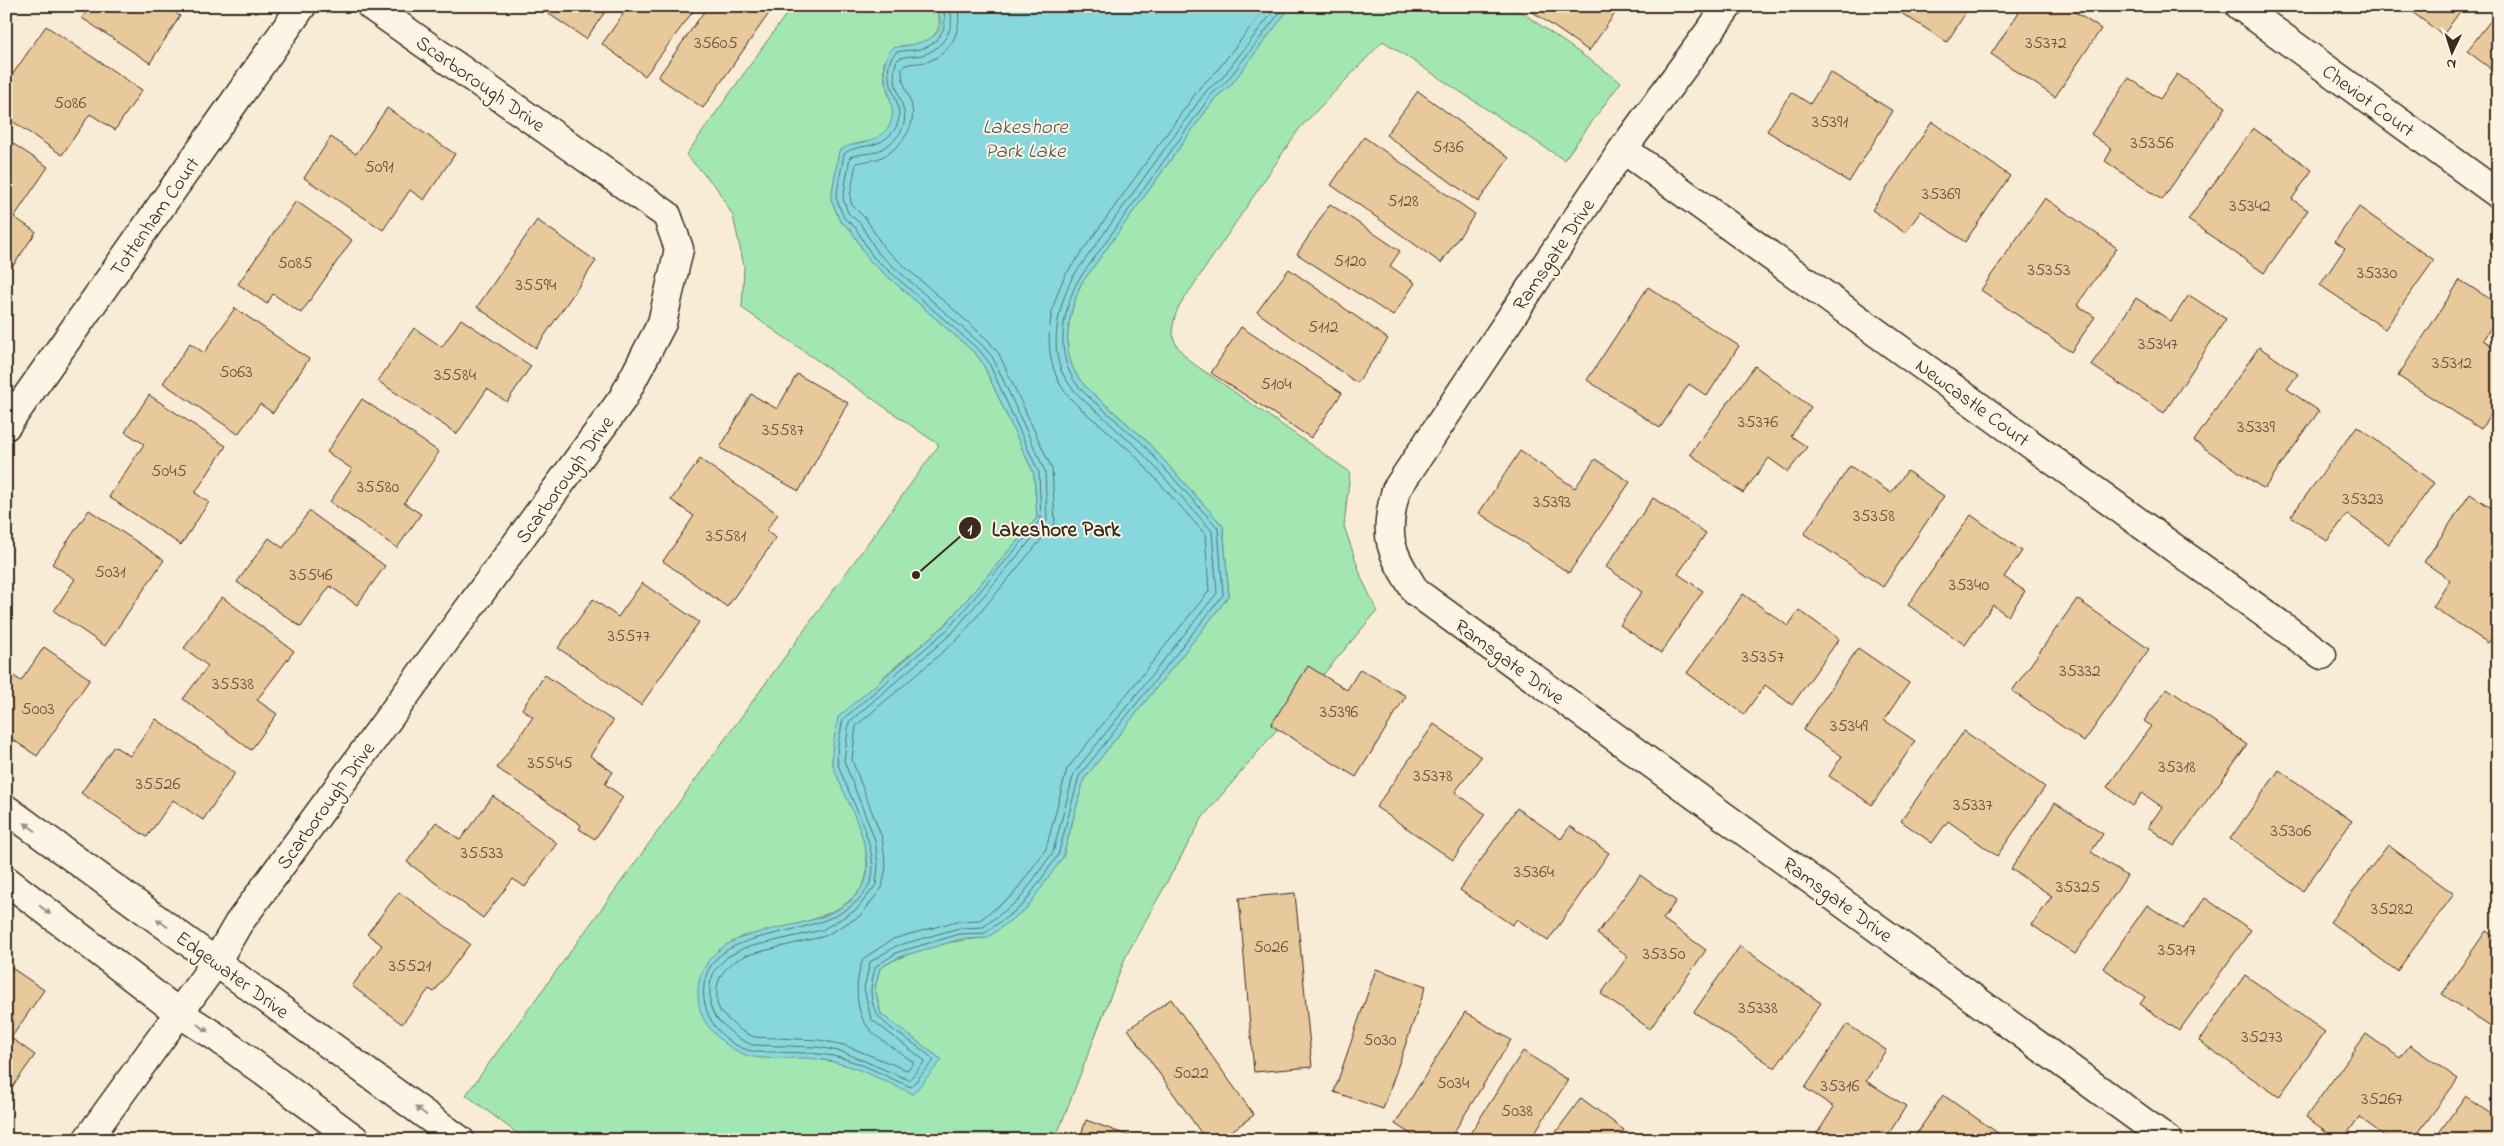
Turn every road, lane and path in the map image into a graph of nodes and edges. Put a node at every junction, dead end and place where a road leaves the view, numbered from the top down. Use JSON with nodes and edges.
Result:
{"nodes":[{"id":1,"x":302,"y":6,"type":"edge"},
{"id":2,"x":371,"y":6,"type":"edge"},
{"id":3,"x":1728,"y":6,"type":"edge"},
{"id":4,"x":2240,"y":6,"type":"edge"},
{"id":5,"x":1623,"y":149,"type":"junction"},
{"id":6,"x":2498,"y":194,"type":"edge"},
{"id":7,"x":6,"y":426,"type":"edge"},
{"id":8,"x":2322,"y":655,"type":"dead end"},
{"id":9,"x":6,"y":810,"type":"edge"},
{"id":10,"x":6,"y":880,"type":"edge"},
{"id":11,"x":216,"y":962,"type":"junction"},
{"id":12,"x":179,"y":1013,"type":"junction"},
{"id":13,"x":87,"y":1140,"type":"edge"},
{"id":14,"x":356,"y":1140,"type":"edge"},
{"id":15,"x":460,"y":1140,"type":"edge"},
{"id":16,"x":2168,"y":1140,"type":"edge"}],
"edges":[{"from":1,"to":7,"type":"street","name":"Tottenham Court"},
{"from":2,"to":11,"type":"street","name":"Scarborough Drive"},
{"from":3,"to":5,"type":"street","name":"Ramsgate Drive"},
{"from":4,"to":6,"type":"street","name":"Cheviot Court"},
{"from":5,"to":8,"type":"street","name":"Newcastle Court"},
{"from":5,"to":16,"type":"street","name":"Ramsgate Drive"},
{"from":11,"to":9,"type":"street","name":"Edgewater Drive","one_way":true},
{"from":10,"to":12,"type":"street","one_way":true},
{"from":11,"to":12,"type":"street","name":"Scarborough Drive"},
{"from":15,"to":11,"type":"street","name":"Edgewater Drive","one_way":true},
{"from":12,"to":13,"type":"street","name":"Scarborough Drive"},
{"from":12,"to":14,"type":"street","one_way":true}]}
